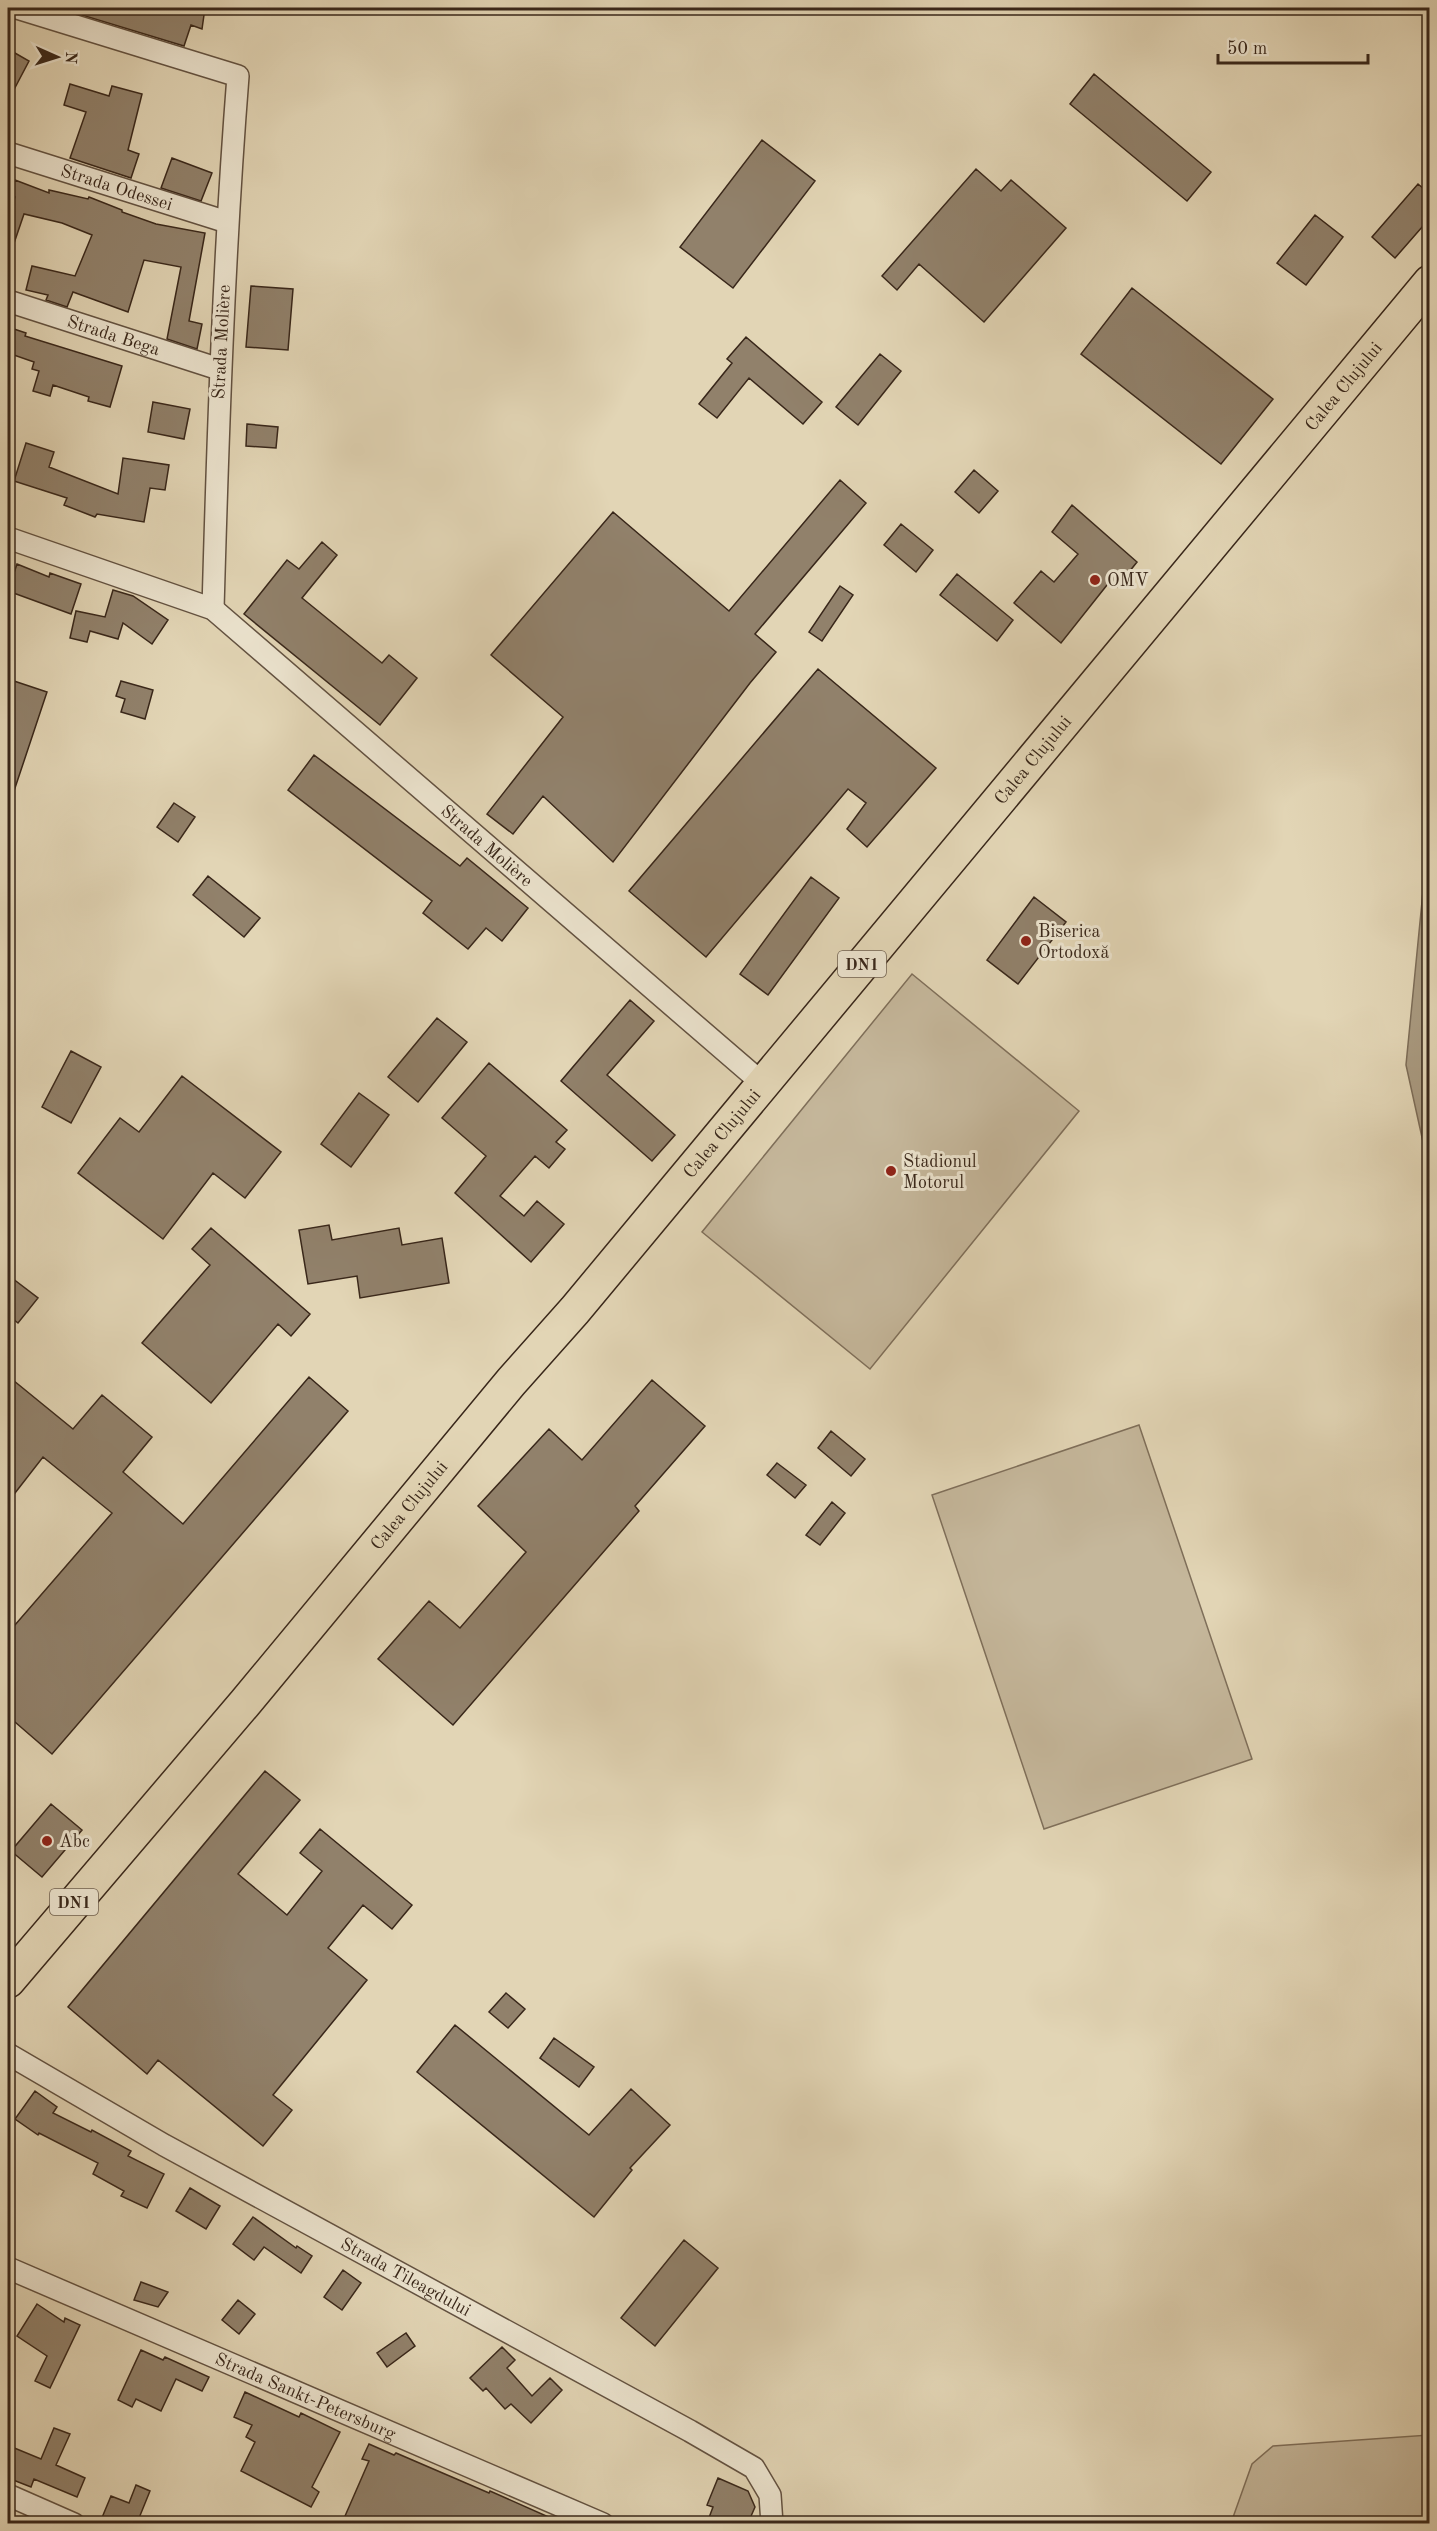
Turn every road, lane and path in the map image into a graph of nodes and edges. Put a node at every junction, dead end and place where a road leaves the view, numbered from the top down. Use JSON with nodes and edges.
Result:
{"nodes":[{"id":1,"x":17,"y":8,"type":"edge"},
{"id":2,"x":8,"y":153,"type":"edge"},
{"id":3,"x":227,"y":222,"type":"junction"},
{"id":4,"x":1430,"y":282,"type":"edge"},
{"id":5,"x":8,"y":302,"type":"edge"},
{"id":6,"x":219,"y":369,"type":"junction"},
{"id":7,"x":8,"y":538,"type":"edge"},
{"id":8,"x":213,"y":609,"type":"junction"},
{"id":9,"x":762,"y":1083,"type":"junction"},
{"id":10,"x":8,"y":1981,"type":"edge"},
{"id":11,"x":8,"y":2054,"type":"edge"},
{"id":12,"x":8,"y":2268,"type":"edge"},
{"id":13,"x":8,"y":2495,"type":"edge"},
{"id":14,"x":74,"y":2523,"type":"edge"},
{"id":15,"x":603,"y":2523,"type":"edge"},
{"id":16,"x":772,"y":2523,"type":"edge"}],
"edges":[{"from":1,"to":3,"type":"street","name":"Strada Molière"},
{"from":2,"to":3,"type":"street","name":"Strada Odessei"},
{"from":3,"to":6,"type":"street","name":"Strada Molière"},
{"from":4,"to":9,"type":"main road","name":"Calea Clujului","number":"DN1"},
{"from":5,"to":6,"type":"street","name":"Strada Bega"},
{"from":6,"to":8,"type":"street","name":"Strada Molière"},
{"from":7,"to":8,"type":"street","name":"Strada Molière"},
{"from":8,"to":9,"type":"street","name":"Strada Molière"},
{"from":9,"to":10,"type":"main road","name":"Calea Clujului","number":"DN1"},
{"from":11,"to":16,"type":"street","name":"Strada Tileagdului"},
{"from":12,"to":15,"type":"street","name":"Strada Sankt-Petersburg"},
{"from":13,"to":14,"type":"street"}]}
